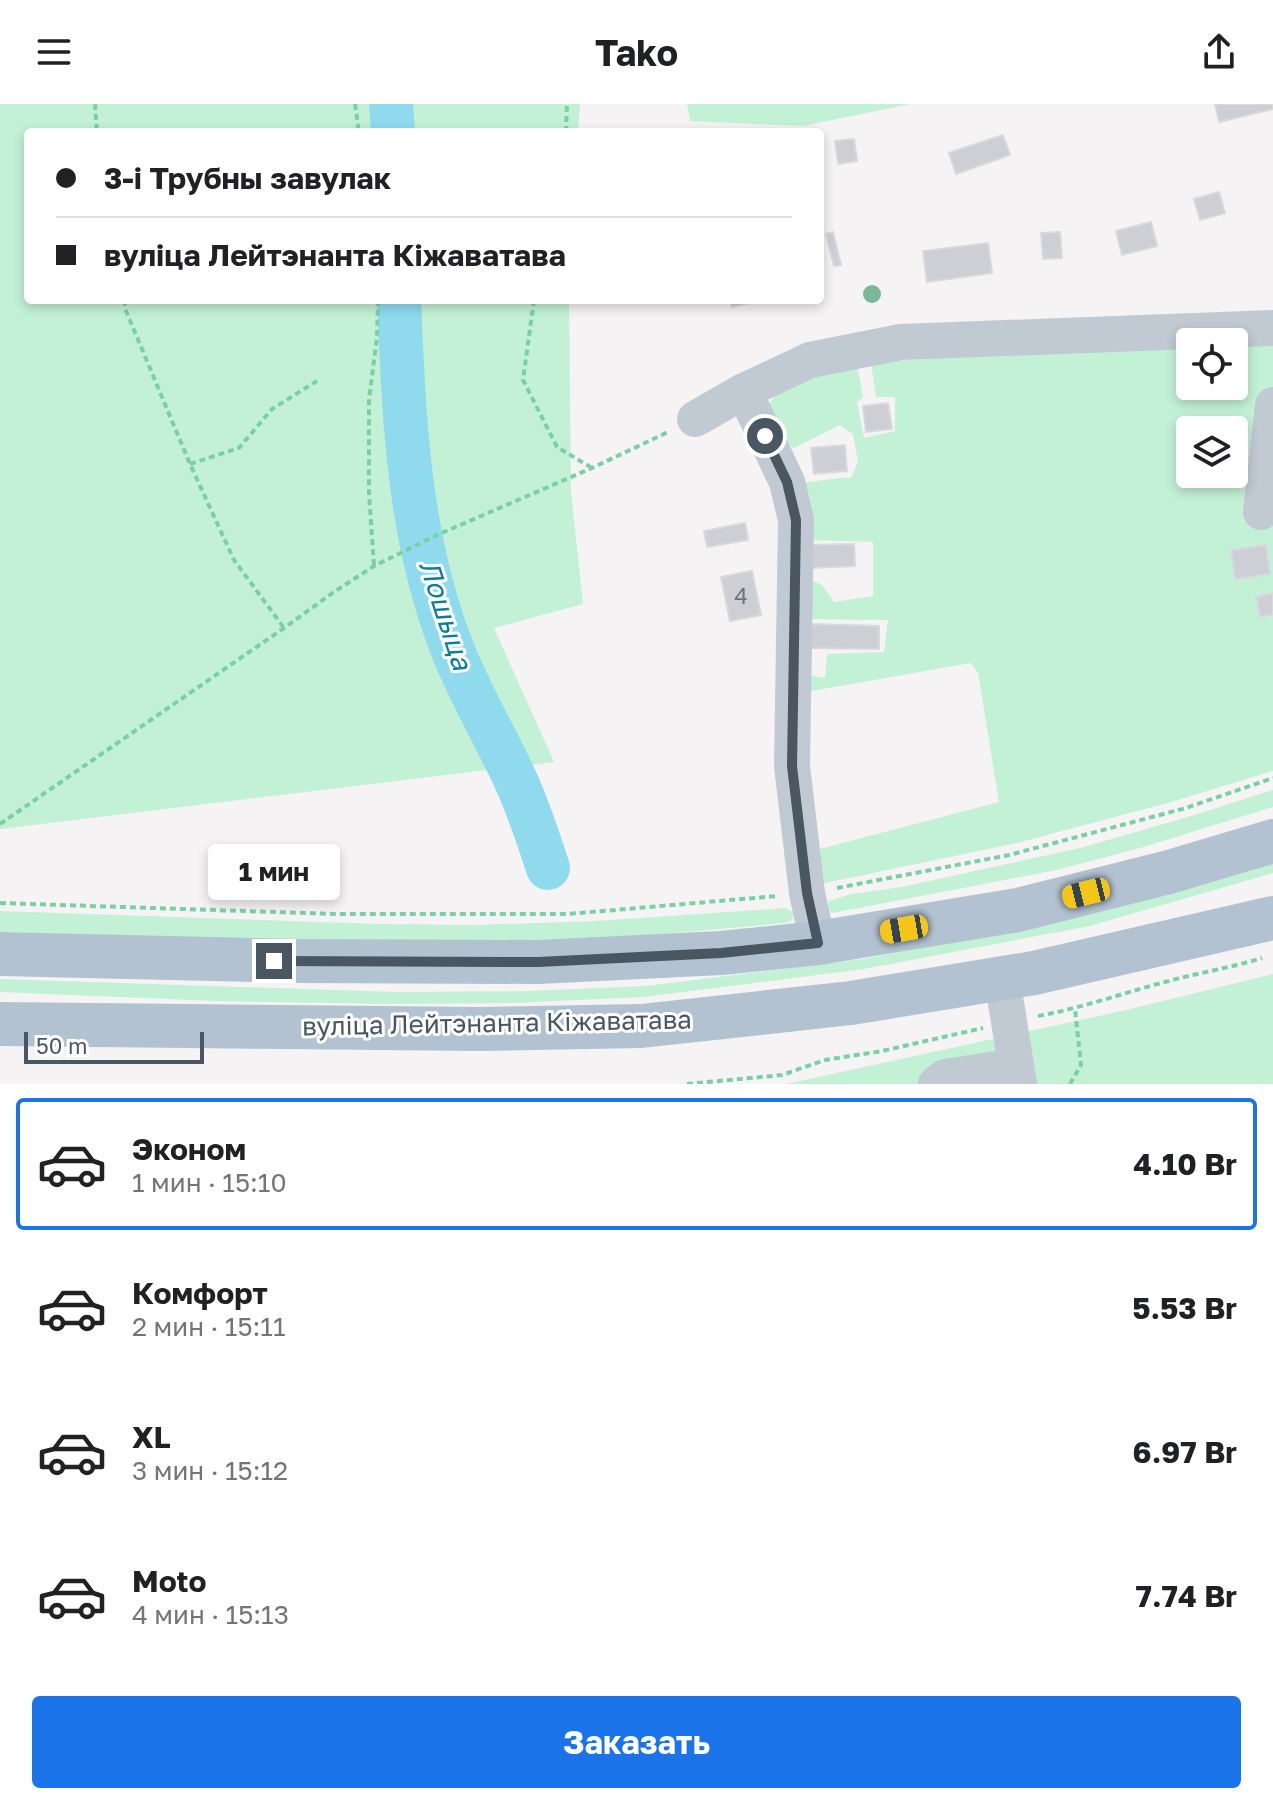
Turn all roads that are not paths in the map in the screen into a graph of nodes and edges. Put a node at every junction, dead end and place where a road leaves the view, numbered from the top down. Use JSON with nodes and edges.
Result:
{"nodes":[{"id":1,"x":1273,"y":328,"type":"edge"},
{"id":2,"x":744,"y":391,"type":"junction"},
{"id":3,"x":1273,"y":405,"type":"edge"},
{"id":4,"x":695,"y":419,"type":"road end"},
{"id":5,"x":1261,"y":512,"type":"dead end"},
{"id":6,"x":1273,"y":841,"type":"edge"},
{"id":7,"x":1273,"y":918,"type":"edge"},
{"id":8,"x":818,"y":943,"type":"junction"},
{"id":9,"x":0,"y":954,"type":"edge"},
{"id":10,"x":1002,"y":978,"type":"junction"},
{"id":11,"x":0,"y":1024,"type":"edge"},
{"id":12,"x":1018,"y":1075,"type":"edge"},
{"id":13,"x":936,"y":1084,"type":"edge"}],
"edges":[{"from":1,"to":2,"type":"street"},
{"from":2,"to":4,"type":"street"},
{"from":2,"to":8,"type":"street"},
{"from":3,"to":5,"type":"street"},
{"from":6,"to":8,"type":"main road"},
{"from":7,"to":10,"type":"main road","name":"вуліца Лейтэнанта Кіжаватава"},
{"from":8,"to":9,"type":"main road"},
{"from":10,"to":11,"type":"main road","name":"вуліца Лейтэнанта Кіжаватава"},
{"from":10,"to":12,"type":"street"},
{"from":12,"to":13,"type":"street"}]}
